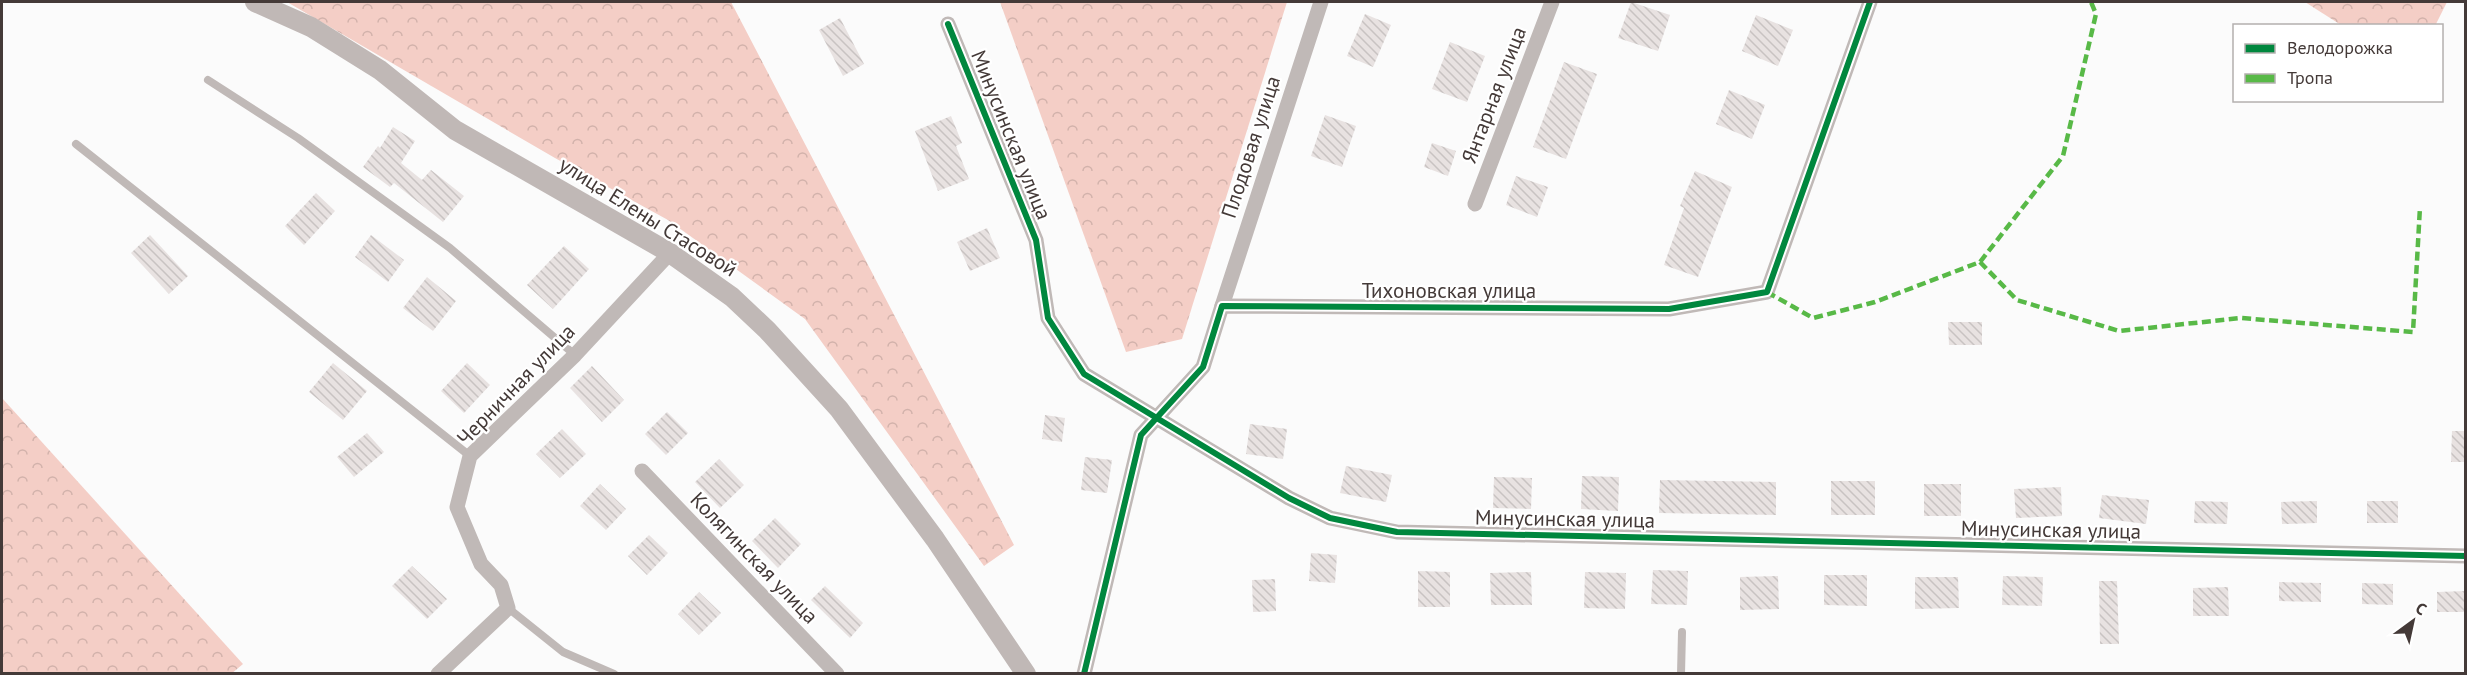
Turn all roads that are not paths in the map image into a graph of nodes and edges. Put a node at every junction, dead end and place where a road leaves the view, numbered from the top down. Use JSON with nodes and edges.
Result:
{"nodes":[{"id":1,"x":255,"y":2,"type":"edge"},
{"id":2,"x":1321,"y":2,"type":"edge"},
{"id":3,"x":1552,"y":2,"type":"edge"},
{"id":4,"x":1870,"y":2,"type":"edge"},
{"id":5,"x":948,"y":24,"type":"dead end"},
{"id":6,"x":208,"y":80,"type":"dead end"},
{"id":7,"x":76,"y":144,"type":"dead end"},
{"id":8,"x":1475,"y":204,"type":"dead end"},
{"id":9,"x":670,"y":253,"type":"junction"},
{"id":10,"x":1222,"y":306,"type":"junction"},
{"id":11,"x":575,"y":355,"type":"junction"},
{"id":12,"x":1158,"y":417,"type":"junction"},
{"id":13,"x":470,"y":456,"type":"junction"},
{"id":14,"x":642,"y":471,"type":"dead end"},
{"id":15,"x":2466,"y":556,"type":"edge"},
{"id":16,"x":508,"y":608,"type":"junction"},
{"id":17,"x":1682,"y":632,"type":"dead end"},
{"id":18,"x":438,"y":674,"type":"edge"},
{"id":19,"x":614,"y":674,"type":"edge"},
{"id":20,"x":837,"y":674,"type":"edge"},
{"id":21,"x":1026,"y":674,"type":"edge"},
{"id":22,"x":1084,"y":674,"type":"edge"},
{"id":23,"x":1681,"y":674,"type":"edge"}],
"edges":[{"from":1,"to":9,"type":"main road","name":"улица Елены Стасовой"},
{"from":2,"to":10,"type":"street","name":"Плодовая улица"},
{"from":3,"to":8,"type":"street","name":"Янтарная улица"},
{"from":4,"to":10,"type":"street","name":"Тихоновская улица"},
{"from":5,"to":12,"type":"street","name":"Минусинская улица"},
{"from":6,"to":11,"type":"lane"},
{"from":7,"to":13,"type":"lane"},
{"from":9,"to":11,"type":"street","name":"Черничная улица"},
{"from":9,"to":21,"type":"main road","name":"улица Елены Стасовой"},
{"from":10,"to":12,"type":"street"},
{"from":11,"to":13,"type":"street","name":"Черничная улица"},
{"from":12,"to":15,"type":"street","name":"Минусинская улица"},
{"from":12,"to":22,"type":"street"},
{"from":13,"to":16,"type":"street","name":"Черничная улица"},
{"from":14,"to":20,"type":"street","name":"Колягинская улица"},
{"from":16,"to":18,"type":"street"},
{"from":16,"to":19,"type":"lane"},
{"from":17,"to":23,"type":"lane"}]}
